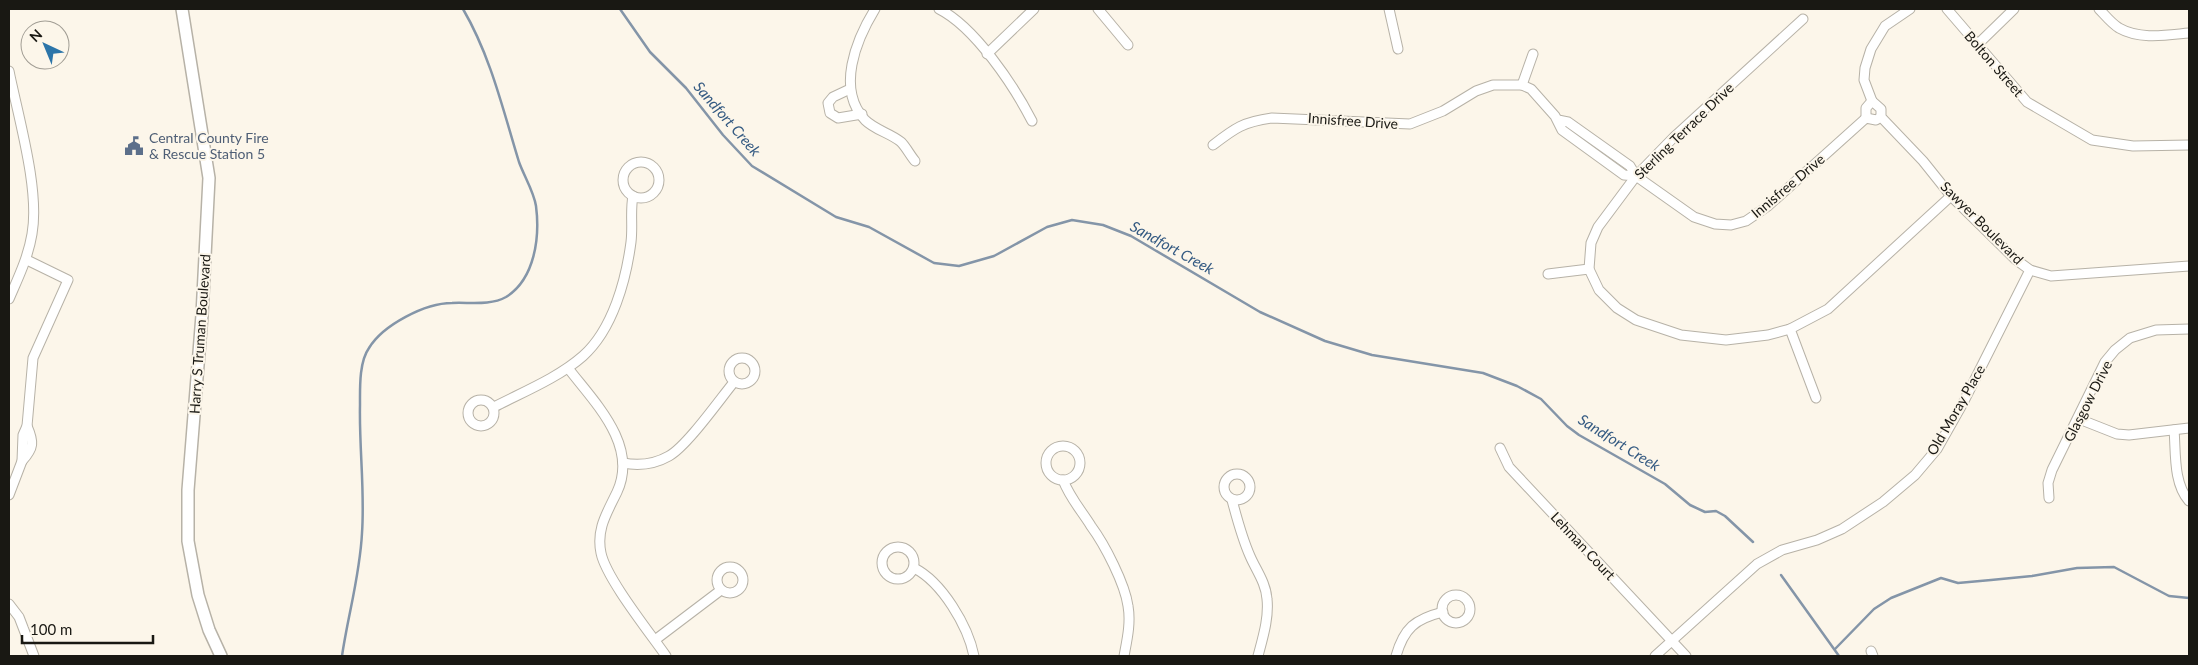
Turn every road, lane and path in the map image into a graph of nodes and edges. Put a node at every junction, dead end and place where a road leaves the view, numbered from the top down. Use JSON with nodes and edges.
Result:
{"nodes":[{"id":1,"x":182,"y":9,"type":"edge"},
{"id":2,"x":875,"y":9,"type":"edge"},
{"id":3,"x":939,"y":9,"type":"edge"},
{"id":4,"x":1034,"y":9,"type":"edge"},
{"id":5,"x":1098,"y":9,"type":"edge"},
{"id":6,"x":1389,"y":9,"type":"edge"},
{"id":7,"x":1910,"y":9,"type":"edge"},
{"id":8,"x":1947,"y":9,"type":"edge"},
{"id":9,"x":2014,"y":9,"type":"edge"},
{"id":10,"x":2098,"y":9,"type":"edge"},
{"id":11,"x":1803,"y":19,"type":"dead end"},
{"id":12,"x":2189,"y":33,"type":"edge"},
{"id":13,"x":1128,"y":45,"type":"dead end"},
{"id":14,"x":1977,"y":45,"type":"junction"},
{"id":15,"x":1398,"y":49,"type":"dead end"},
{"id":16,"x":987,"y":54,"type":"junction"},
{"id":17,"x":1533,"y":54,"type":"dead end"},
{"id":18,"x":9,"y":71,"type":"edge"},
{"id":19,"x":1522,"y":85,"type":"junction"},
{"id":20,"x":850,"y":89,"type":"junction"},
{"id":21,"x":1872,"y":101,"type":"junction"},
{"id":22,"x":862,"y":114,"type":"junction"},
{"id":23,"x":1881,"y":117,"type":"junction"},
{"id":24,"x":1866,"y":118,"type":"junction"},
{"id":25,"x":1032,"y":121,"type":"dead end"},
{"id":26,"x":1212,"y":145,"type":"dead end"},
{"id":27,"x":2189,"y":145,"type":"edge"},
{"id":28,"x":915,"y":161,"type":"dead end"},
{"id":29,"x":1636,"y":176,"type":"junction"},
{"id":30,"x":633,"y":196,"type":"junction"},
{"id":31,"x":1951,"y":196,"type":"junction"},
{"id":32,"x":26,"y":260,"type":"junction"},
{"id":33,"x":2189,"y":266,"type":"edge"},
{"id":34,"x":1589,"y":269,"type":"junction"},
{"id":35,"x":2030,"y":270,"type":"junction"},
{"id":36,"x":1548,"y":274,"type":"dead end"},
{"id":37,"x":9,"y":299,"type":"edge"},
{"id":38,"x":1790,"y":329,"type":"junction"},
{"id":39,"x":2189,"y":329,"type":"edge"},
{"id":40,"x":568,"y":368,"type":"junction"},
{"id":41,"x":734,"y":382,"type":"dead end"},
{"id":42,"x":1816,"y":398,"type":"dead end"},
{"id":43,"x":494,"y":408,"type":"dead end"},
{"id":44,"x":2079,"y":419,"type":"junction"},
{"id":45,"x":2189,"y":428,"type":"edge"},
{"id":46,"x":2174,"y":430,"type":"junction"},
{"id":47,"x":1500,"y":448,"type":"dead end"},
{"id":48,"x":623,"y":463,"type":"junction"},
{"id":49,"x":1063,"y":480,"type":"dead end"},
{"id":50,"x":9,"y":495,"type":"edge"},
{"id":51,"x":2048,"y":498,"type":"dead end"},
{"id":52,"x":1232,"y":500,"type":"dead end"},
{"id":53,"x":2189,"y":501,"type":"edge"},
{"id":54,"x":914,"y":568,"type":"dead end"},
{"id":55,"x":721,"y":590,"type":"dead end"},
{"id":56,"x":9,"y":604,"type":"edge"},
{"id":57,"x":1443,"y":612,"type":"dead end"},
{"id":58,"x":655,"y":640,"type":"junction"},
{"id":59,"x":1671,"y":641,"type":"junction"},
{"id":60,"x":34,"y":656,"type":"edge"},
{"id":61,"x":221,"y":656,"type":"edge"},
{"id":62,"x":666,"y":656,"type":"edge"},
{"id":63,"x":974,"y":656,"type":"edge"},
{"id":64,"x":1124,"y":656,"type":"edge"},
{"id":65,"x":1258,"y":656,"type":"edge"},
{"id":66,"x":1396,"y":656,"type":"edge"},
{"id":67,"x":1655,"y":656,"type":"edge"},
{"id":68,"x":1686,"y":656,"type":"edge"}],
"edges":[{"from":1,"to":61,"type":"main road","name":"Harry S Truman Boulevard"},
{"from":2,"to":20,"type":"street"},
{"from":3,"to":16,"type":"street"},
{"from":4,"to":16,"type":"street"},
{"from":5,"to":13,"type":"street"},
{"from":6,"to":15,"type":"street"},
{"from":7,"to":21,"type":"street","name":"Sawyer Boulevard"},
{"from":8,"to":14,"type":"street","name":"Bolton Street"},
{"from":9,"to":14,"type":"street"},
{"from":10,"to":12,"type":"street"},
{"from":11,"to":29,"type":"street","name":"Sterling Terrace Drive"},
{"from":14,"to":27,"type":"street","name":"Bolton Street"},
{"from":16,"to":25,"type":"street"},
{"from":17,"to":19,"type":"street"},
{"from":18,"to":32,"type":"street"},
{"from":19,"to":26,"type":"street","name":"Innisfree Drive"},
{"from":19,"to":29,"type":"street","name":"Innisfree Drive"},
{"from":20,"to":22,"type":"street"},
{"from":20,"to":22,"type":"street"},
{"from":21,"to":23,"type":"street","name":"Sawyer Boulevard"},
{"from":21,"to":24,"type":"street"},
{"from":22,"to":28,"type":"street"},
{"from":23,"to":24,"type":"street"},
{"from":23,"to":31,"type":"street","name":"Sawyer Boulevard"},
{"from":24,"to":29,"type":"street","name":"Innisfree Drive"},
{"from":29,"to":34,"type":"street","name":"Sterling Terrace Drive"},
{"from":30,"to":30,"type":"street"},
{"from":30,"to":40,"type":"street"},
{"from":31,"to":35,"type":"street","name":"Sawyer Boulevard"},
{"from":31,"to":38,"type":"street"},
{"from":32,"to":37,"type":"street"},
{"from":32,"to":50,"type":"street"},
{"from":33,"to":35,"type":"street","name":"Sawyer Boulevard"},
{"from":34,"to":36,"type":"street"},
{"from":34,"to":38,"type":"street"},
{"from":35,"to":59,"type":"street","name":"Old Moray Place"},
{"from":38,"to":42,"type":"street"},
{"from":39,"to":44,"type":"street","name":"Glasgow Drive"},
{"from":40,"to":43,"type":"street"},
{"from":40,"to":48,"type":"street"},
{"from":41,"to":48,"type":"street"},
{"from":44,"to":46,"type":"street"},
{"from":44,"to":51,"type":"street","name":"Glasgow Drive"},
{"from":45,"to":46,"type":"street"},
{"from":46,"to":53,"type":"street"},
{"from":47,"to":59,"type":"street","name":"Lehman Court"},
{"from":48,"to":58,"type":"street"},
{"from":49,"to":64,"type":"street"},
{"from":52,"to":65,"type":"street"},
{"from":54,"to":63,"type":"street"},
{"from":55,"to":58,"type":"street"},
{"from":56,"to":60,"type":"street"},
{"from":57,"to":66,"type":"street"},
{"from":58,"to":62,"type":"street"},
{"from":59,"to":67,"type":"street","name":"Old Moray Place"},
{"from":59,"to":68,"type":"street","name":"Lehman Court"}]}
